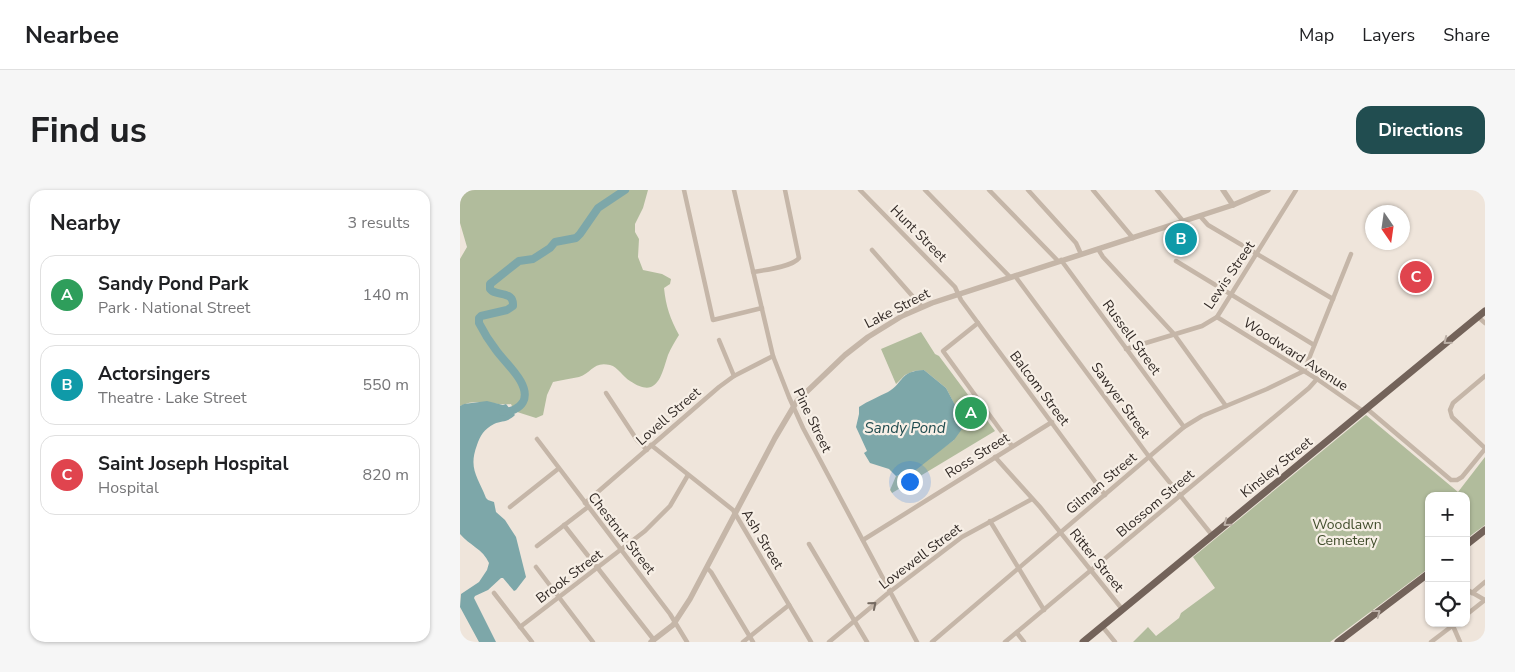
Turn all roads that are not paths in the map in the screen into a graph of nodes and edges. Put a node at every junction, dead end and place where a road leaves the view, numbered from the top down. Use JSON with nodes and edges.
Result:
{"nodes":[{"id":1,"x":684,"y":190,"type":"edge"},
{"id":2,"x":734,"y":190,"type":"edge"},
{"id":3,"x":785,"y":190,"type":"edge"},
{"id":4,"x":860,"y":190,"type":"edge"},
{"id":5,"x":925,"y":190,"type":"edge"},
{"id":6,"x":989,"y":190,"type":"edge"},
{"id":7,"x":1028,"y":190,"type":"edge"},
{"id":8,"x":1093,"y":190,"type":"edge"},
{"id":9,"x":1157,"y":190,"type":"edge"},
{"id":10,"x":1223,"y":190,"type":"edge"},
{"id":11,"x":1268,"y":190,"type":"edge"},
{"id":12,"x":1296,"y":190,"type":"edge"},
{"id":13,"x":1233,"y":205,"type":"junction"},
{"id":14,"x":1200,"y":216,"type":"junction"},
{"id":15,"x":1183,"y":221,"type":"junction"},
{"id":16,"x":1133,"y":238,"type":"junction"},
{"id":17,"x":1098,"y":249,"type":"junction"},
{"id":18,"x":872,"y":250,"type":"dead end"},
{"id":19,"x":1081,"y":254,"type":"junction"},
{"id":20,"x":1257,"y":254,"type":"junction"},
{"id":21,"x":1351,"y":254,"type":"dead end"},
{"id":22,"x":1060,"y":261,"type":"junction"},
{"id":23,"x":1176,"y":261,"type":"dead end"},
{"id":24,"x":753,"y":272,"type":"junction"},
{"id":25,"x":1013,"y":276,"type":"junction"},
{"id":26,"x":958,"y":294,"type":"junction"},
{"id":27,"x":1232,"y":295,"type":"junction"},
{"id":28,"x":1333,"y":299,"type":"junction"},
{"id":29,"x":922,"y":307,"type":"junction"},
{"id":30,"x":762,"y":308,"type":"junction"},
{"id":31,"x":1485,"y":311,"type":"edge"},
{"id":32,"x":1217,"y":316,"type":"junction"},
{"id":33,"x":1478,"y":317,"type":"junction"},
{"id":34,"x":978,"y":323,"type":"junction"},
{"id":35,"x":1485,"y":323,"type":"edge"},
{"id":36,"x":1174,"y":334,"type":"junction"},
{"id":37,"x":719,"y":340,"type":"dead end"},
{"id":38,"x":1314,"y":345,"type":"junction"},
{"id":39,"x":1126,"y":349,"type":"junction"},
{"id":40,"x":773,"y":356,"type":"junction"},
{"id":41,"x":1304,"y":371,"type":"junction"},
{"id":42,"x":734,"y":376,"type":"junction"},
{"id":43,"x":1485,"y":376,"type":"edge"},
{"id":44,"x":1317,"y":379,"type":"junction"},
{"id":45,"x":606,"y":393,"type":"dead end"},
{"id":46,"x":793,"y":406,"type":"junction"},
{"id":47,"x":1226,"y":406,"type":"junction"},
{"id":48,"x":1364,"y":410,"type":"junction"},
{"id":49,"x":1052,"y":422,"type":"junction"},
{"id":50,"x":1184,"y":426,"type":"junction"},
{"id":51,"x":536,"y":439,"type":"dead end"},
{"id":52,"x":651,"y":446,"type":"junction"},
{"id":53,"x":1012,"y":446,"type":"junction"},
{"id":54,"x":1485,"y":448,"type":"edge"},
{"id":55,"x":647,"y":450,"type":"junction"},
{"id":56,"x":995,"y":457,"type":"junction"},
{"id":57,"x":1150,"y":458,"type":"junction"},
{"id":58,"x":558,"y":469,"type":"junction"},
{"id":59,"x":688,"y":475,"type":"junction"},
{"id":60,"x":1105,"y":495,"type":"junction"},
{"id":61,"x":1181,"y":496,"type":"junction"},
{"id":62,"x":1032,"y":499,"type":"junction"},
{"id":63,"x":586,"y":505,"type":"junction"},
{"id":64,"x":510,"y":507,"type":"dead end"},
{"id":65,"x":736,"y":514,"type":"junction"},
{"id":66,"x":990,"y":521,"type":"junction"},
{"id":67,"x":564,"y":525,"type":"junction"},
{"id":68,"x":1060,"y":532,"type":"junction"},
{"id":69,"x":1483,"y":534,"type":"edge"},
{"id":70,"x":1212,"y":535,"type":"junction"},
{"id":71,"x":863,"y":540,"type":"junction"},
{"id":72,"x":1470,"y":542,"type":"edge"},
{"id":73,"x":809,"y":544,"type":"dead end"},
{"id":74,"x":537,"y":546,"type":"dead end"},
{"id":75,"x":621,"y":550,"type":"junction"},
{"id":76,"x":536,"y":567,"type":"dead end"},
{"id":77,"x":598,"y":568,"type":"junction"},
{"id":78,"x":707,"y":568,"type":"junction"},
{"id":79,"x":1018,"y":568,"type":"junction"},
{"id":80,"x":1092,"y":570,"type":"junction"},
{"id":81,"x":1425,"y":576,"type":"edge"},
{"id":82,"x":1485,"y":582,"type":"edge"},
{"id":83,"x":890,"y":592,"type":"junction"},
{"id":84,"x":494,"y":593,"type":"dead end"},
{"id":85,"x":1472,"y":593,"type":"joint"},
{"id":86,"x":559,"y":597,"type":"junction"},
{"id":87,"x":1485,"y":600,"type":"edge"},
{"id":88,"x":789,"y":605,"type":"junction"},
{"id":89,"x":1122,"y":609,"type":"junction"},
{"id":90,"x":1044,"y":610,"type":"junction"},
{"id":91,"x":1470,"y":612,"type":"edge"},
{"id":92,"x":855,"y":621,"type":"junction"},
{"id":93,"x":675,"y":622,"type":"junction"},
{"id":94,"x":1102,"y":626,"type":"junction"},
{"id":95,"x":520,"y":627,"type":"junction"},
{"id":96,"x":1450,"y":627,"type":"edge"},
{"id":97,"x":1455,"y":627,"type":"edge"},
{"id":98,"x":1017,"y":633,"type":"junction"},
{"id":99,"x":750,"y":636,"type":"junction"},
{"id":100,"x":653,"y":641,"type":"edge"},
{"id":101,"x":532,"y":642,"type":"edge"},
{"id":102,"x":593,"y":642,"type":"edge"},
{"id":103,"x":687,"y":642,"type":"edge"},
{"id":104,"x":743,"y":642,"type":"edge"},
{"id":105,"x":753,"y":642,"type":"edge"},
{"id":106,"x":812,"y":642,"type":"edge"},
{"id":107,"x":829,"y":642,"type":"edge"},
{"id":108,"x":867,"y":642,"type":"edge"},
{"id":109,"x":917,"y":642,"type":"edge"},
{"id":110,"x":932,"y":642,"type":"edge"},
{"id":111,"x":1006,"y":642,"type":"edge"},
{"id":112,"x":1024,"y":642,"type":"edge"},
{"id":113,"x":1083,"y":642,"type":"edge"},
{"id":114,"x":1115,"y":642,"type":"edge"},
{"id":115,"x":1338,"y":642,"type":"edge"},
{"id":116,"x":1432,"y":642,"type":"edge"},
{"id":117,"x":1460,"y":642,"type":"edge"}],
"edges":[{"from":1,"to":30,"type":"street"},
{"from":2,"to":24,"type":"street","name":"Pine Street"},
{"from":3,"to":24,"type":"street"},
{"from":4,"to":26,"type":"street","name":"Hunt Street"},
{"from":5,"to":25,"type":"street","name":"Sawyer Street"},
{"from":6,"to":22,"type":"street","name":"Russell Street"},
{"from":7,"to":19,"type":"street"},
{"from":8,"to":16,"type":"street"},
{"from":9,"to":15,"type":"street"},
{"from":10,"to":13,"type":"street"},
{"from":11,"to":13,"type":"street","name":"Lake Street"},
{"from":12,"to":20,"type":"street","name":"Lewis Street"},
{"from":13,"to":14,"type":"street","name":"Lake Street"},
{"from":14,"to":15,"type":"street","name":"Lake Street"},
{"from":14,"to":20,"type":"street"},
{"from":15,"to":16,"type":"street","name":"Lake Street"},
{"from":16,"to":17,"type":"street","name":"Lake Street"},
{"from":17,"to":19,"type":"street","name":"Lake Street"},
{"from":17,"to":36,"type":"street"},
{"from":18,"to":29,"type":"street"},
{"from":19,"to":22,"type":"street","name":"Lake Street"},
{"from":20,"to":27,"type":"street","name":"Lewis Street"},
{"from":20,"to":28,"type":"street"},
{"from":21,"to":28,"type":"street"},
{"from":22,"to":25,"type":"street","name":"Lake Street"},
{"from":22,"to":39,"type":"street","name":"Russell Street"},
{"from":23,"to":27,"type":"street"},
{"from":24,"to":30,"type":"street","name":"Pine Street"},
{"from":25,"to":26,"type":"street","name":"Lake Street"},
{"from":25,"to":57,"type":"street","name":"Sawyer Street"},
{"from":26,"to":29,"type":"street","name":"Lake Street"},
{"from":26,"to":34,"type":"street","name":"Balcom Street"},
{"from":27,"to":32,"type":"street","name":"Lewis Street"},
{"from":27,"to":38,"type":"street"},
{"from":28,"to":38,"type":"street"},
{"from":29,"to":46,"type":"street","name":"Lake Street"},
{"from":30,"to":40,"type":"street","name":"Pine Street"},
{"from":31,"to":33,"type":"main road","name":"Kinsley Street"},
{"from":32,"to":36,"type":"street","name":"Lewis Street"},
{"from":32,"to":41,"type":"street","name":"Woodward Avenue"},
{"from":33,"to":35,"type":"street"},
{"from":33,"to":48,"type":"main road","name":"Kinsley Street","one_way":true},
{"from":34,"to":49,"type":"street","name":"Balcom Street"},
{"from":34,"to":53,"type":"street"},
{"from":36,"to":39,"type":"street","name":"Lewis Street"},
{"from":36,"to":47,"type":"street"},
{"from":37,"to":42,"type":"street"},
{"from":38,"to":41,"type":"street"},
{"from":39,"to":50,"type":"street","name":"Russell Street"},
{"from":40,"to":42,"type":"street","name":"Lovell Street"},
{"from":40,"to":46,"type":"street","name":"Pine Street"},
{"from":41,"to":44,"type":"street","name":"Woodward Avenue"},
{"from":41,"to":47,"type":"street","name":"Gilman Street"},
{"from":42,"to":52,"type":"street","name":"Lovell Street"},
{"from":43,"to":54,"type":"street"},
{"from":44,"to":48,"type":"street","name":"Woodward Avenue"},
{"from":44,"to":61,"type":"street","name":"Blossom Street"},
{"from":45,"to":55,"type":"street"},
{"from":46,"to":65,"type":"street","name":"Lake Street"},
{"from":46,"to":71,"type":"street","name":"Pine Street"},
{"from":47,"to":50,"type":"street","name":"Gilman Street"},
{"from":48,"to":54,"type":"street","name":"Woodward Avenue"},
{"from":48,"to":70,"type":"main road","name":"Kinsley Street","one_way":true},
{"from":49,"to":53,"type":"street","name":"Ross Street"},
{"from":49,"to":60,"type":"street","name":"Balcom Street"},
{"from":50,"to":57,"type":"street","name":"Gilman Street"},
{"from":51,"to":58,"type":"street","name":"Chestnut Street"},
{"from":52,"to":55,"type":"street","name":"Lovell Street"},
{"from":52,"to":59,"type":"street","name":"Ash Street"},
{"from":53,"to":56,"type":"street","name":"Ross Street"},
{"from":55,"to":63,"type":"street","name":"Lovell Street"},
{"from":56,"to":62,"type":"street","name":"Ritter Street"},
{"from":56,"to":71,"type":"street","name":"Ross Street"},
{"from":57,"to":60,"type":"street","name":"Gilman Street"},
{"from":57,"to":61,"type":"street","name":"Sawyer Street"},
{"from":58,"to":63,"type":"street","name":"Chestnut Street"},
{"from":58,"to":64,"type":"street"},
{"from":59,"to":65,"type":"street","name":"Ash Street"},
{"from":59,"to":75,"type":"street","name":"Brook Street"},
{"from":60,"to":68,"type":"street","name":"Gilman Street"},
{"from":61,"to":70,"type":"street","name":"Sawyer Street"},
{"from":61,"to":80,"type":"street","name":"Blossom Street"},
{"from":62,"to":66,"type":"street","name":"Lovewell Street"},
{"from":62,"to":68,"type":"street","name":"Ritter Street"},
{"from":63,"to":67,"type":"street","name":"Lovell Street"},
{"from":63,"to":75,"type":"street","name":"Chestnut Street"},
{"from":65,"to":78,"type":"street","name":"Lake Street"},
{"from":65,"to":88,"type":"street","name":"Ash Street"},
{"from":66,"to":79,"type":"street"},
{"from":66,"to":83,"type":"street","name":"Lovewell Street"},
{"from":67,"to":74,"type":"street","name":"Lovell Street"},
{"from":67,"to":77,"type":"street"},
{"from":68,"to":79,"type":"street","name":"Gilman Street"},
{"from":68,"to":80,"type":"street","name":"Ritter Street"},
{"from":69,"to":72,"type":"main road"},
{"from":70,"to":89,"type":"main road","name":"Kinsley Street"},
{"from":71,"to":83,"type":"street","name":"Pine Street"},
{"from":73,"to":92,"type":"street"},
{"from":75,"to":77,"type":"street","name":"Brook Street"},
{"from":75,"to":93,"type":"street","name":"Chestnut Street"},
{"from":76,"to":86,"type":"street"},
{"from":77,"to":86,"type":"street","name":"Brook Street"},
{"from":77,"to":100,"type":"street"},
{"from":78,"to":93,"type":"street","name":"Lake Street"},
{"from":78,"to":99,"type":"street"},
{"from":79,"to":90,"type":"street"},
{"from":79,"to":110,"type":"street","name":"Gilman Street"},
{"from":80,"to":89,"type":"street","name":"Ritter Street"},
{"from":80,"to":90,"type":"street","name":"Blossom Street"},
{"from":115,"to":81,"type":"main road","one_way":true},
{"from":82,"to":85,"type":"street"},
{"from":92,"to":83,"type":"street","name":"Lovewell Street","one_way":true},
{"from":83,"to":109,"type":"street","name":"Pine Street"},
{"from":84,"to":95,"type":"street"},
{"from":85,"to":87,"type":"street"},
{"from":86,"to":95,"type":"street","name":"Brook Street"},
{"from":86,"to":102,"type":"street"},
{"from":87,"to":91,"type":"street"},
{"from":88,"to":99,"type":"street"},
{"from":88,"to":106,"type":"street","name":"Ash Street"},
{"from":89,"to":94,"type":"main road","name":"Kinsley Street"},
{"from":90,"to":98,"type":"street","name":"Blossom Street"},
{"from":92,"to":107,"type":"street","name":"Lovewell Street"},
{"from":92,"to":108,"type":"street"},
{"from":93,"to":100,"type":"street","name":"Lake Street"},
{"from":93,"to":103,"type":"street","name":"Chestnut Street"},
{"from":94,"to":113,"type":"main road","name":"Kinsley Street"},
{"from":94,"to":114,"type":"street"},
{"from":95,"to":101,"type":"street"},
{"from":96,"to":116,"type":"street"},
{"from":97,"to":117,"type":"street"},
{"from":98,"to":111,"type":"street","name":"Blossom Street"},
{"from":98,"to":112,"type":"street"},
{"from":99,"to":104,"type":"street"},
{"from":99,"to":105,"type":"street"}]}
